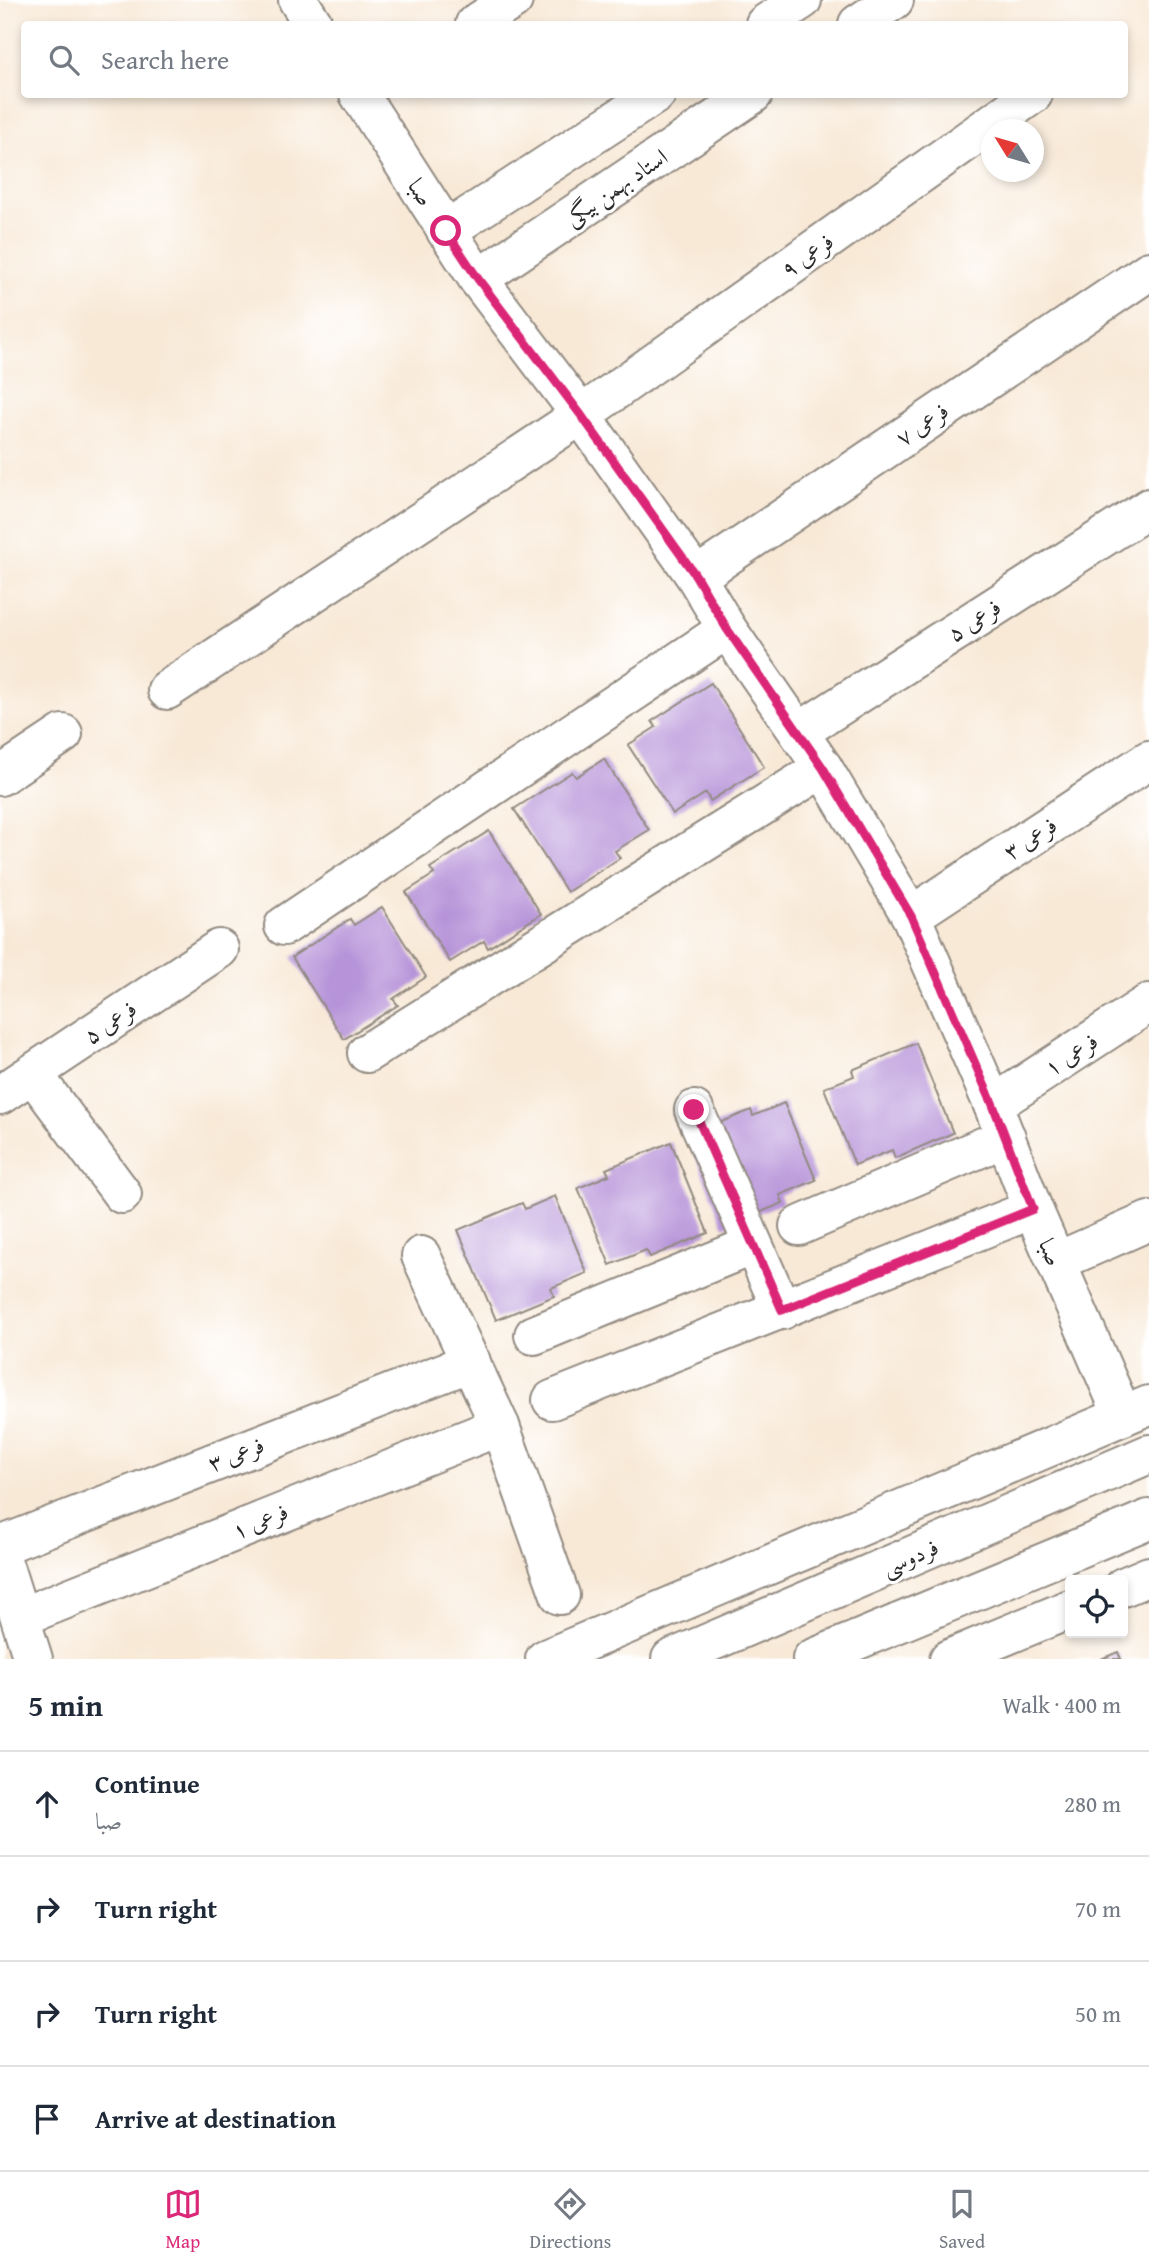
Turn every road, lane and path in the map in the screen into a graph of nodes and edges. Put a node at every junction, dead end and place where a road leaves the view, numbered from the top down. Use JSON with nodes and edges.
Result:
{"nodes":[{"id":1,"x":298,"y":0,"type":"edge"},
{"id":2,"x":513,"y":0,"type":"edge"},
{"id":3,"x":802,"y":0,"type":"edge"},
{"id":4,"x":894,"y":0,"type":"edge"},
{"id":5,"x":311,"y":21,"type":"edge"},
{"id":6,"x":480,"y":21,"type":"edge"},
{"id":7,"x":770,"y":21,"type":"edge"},
{"id":8,"x":862,"y":21,"type":"edge"},
{"id":9,"x":364,"y":98,"type":"edge"},
{"id":10,"x":650,"y":98,"type":"edge"},
{"id":11,"x":747,"y":98,"type":"edge"},
{"id":12,"x":1027,"y":98,"type":"edge"},
{"id":13,"x":446,"y":231,"type":"junction"},
{"id":14,"x":1149,"y":271,"type":"edge"},
{"id":15,"x":478,"y":279,"type":"junction"},
{"id":16,"x":581,"y":415,"type":"junction"},
{"id":17,"x":1149,"y":508,"type":"edge"},
{"id":18,"x":696,"y":576,"type":"junction"},
{"id":19,"x":727,"y":629,"type":"junction"},
{"id":20,"x":167,"y":690,"type":"dead end"},
{"id":21,"x":799,"y":732,"type":"junction"},
{"id":22,"x":63,"y":734,"type":"dead end"},
{"id":23,"x":1149,"y":760,"type":"edge"},
{"id":24,"x":823,"y":768,"type":"junction"},
{"id":25,"x":0,"y":776,"type":"edge"},
{"id":26,"x":911,"y":916,"type":"junction"},
{"id":27,"x":284,"y":926,"type":"dead end"},
{"id":28,"x":219,"y":949,"type":"dead end"},
{"id":29,"x":1149,"y":1003,"type":"edge"},
{"id":30,"x":367,"y":1054,"type":"dead end"},
{"id":31,"x":33,"y":1074,"type":"junction"},
{"id":32,"x":0,"y":1095,"type":"edge"},
{"id":33,"x":694,"y":1110,"type":"dead end"},
{"id":34,"x":999,"y":1121,"type":"junction"},
{"id":35,"x":122,"y":1194,"type":"dead end"},
{"id":36,"x":1033,"y":1209,"type":"junction"},
{"id":37,"x":1149,"y":1221,"type":"edge"},
{"id":38,"x":799,"y":1226,"type":"dead end"},
{"id":39,"x":753,"y":1245,"type":"junction"},
{"id":40,"x":421,"y":1256,"type":"dead end"},
{"id":41,"x":1056,"y":1262,"type":"junction"},
{"id":42,"x":782,"y":1310,"type":"junction"},
{"id":43,"x":534,"y":1335,"type":"dead end"},
{"id":44,"x":471,"y":1362,"type":"junction"},
{"id":45,"x":552,"y":1400,"type":"dead end"},
{"id":46,"x":1136,"y":1410,"type":"edge"},
{"id":47,"x":500,"y":1426,"type":"junction"},
{"id":48,"x":1148,"y":1455,"type":"edge"},
{"id":49,"x":1149,"y":1519,"type":"edge"},
{"id":50,"x":0,"y":1546,"type":"edge"},
{"id":51,"x":0,"y":1554,"type":"edge"},
{"id":52,"x":1149,"y":1576,"type":"edge"},
{"id":53,"x":1128,"y":1585,"type":"edge"},
{"id":54,"x":560,"y":1595,"type":"dead end"},
{"id":55,"x":1065,"y":1611,"type":"edge"},
{"id":56,"x":21,"y":1617,"type":"junction"},
{"id":57,"x":761,"y":1621,"type":"junction"},
{"id":58,"x":624,"y":1626,"type":"junction"},
{"id":59,"x":33,"y":1659,"type":"edge"},
{"id":60,"x":545,"y":1659,"type":"edge"},
{"id":61,"x":671,"y":1659,"type":"edge"},
{"id":62,"x":811,"y":1659,"type":"edge"},
{"id":63,"x":949,"y":1659,"type":"edge"}],
"edges":[{"from":1,"to":5,"type":"street"},
{"from":2,"to":6,"type":"street"},
{"from":3,"to":7,"type":"street"},
{"from":4,"to":8,"type":"street"},
{"from":9,"to":13,"type":"street","name":"صبا"},
{"from":10,"to":13,"type":"street"},
{"from":11,"to":15,"type":"street","name":"استاد بهمن بیگی"},
{"from":12,"to":16,"type":"street","name":"فرعی ۹"},
{"from":13,"to":15,"type":"street","name":"صبا"},
{"from":14,"to":18,"type":"street","name":"فرعی ۷"},
{"from":15,"to":16,"type":"street","name":"صبا"},
{"from":16,"to":18,"type":"street","name":"صبا"},
{"from":16,"to":20,"type":"street","name":"فرعی ۹"},
{"from":17,"to":21,"type":"street","name":"فرعی ۵"},
{"from":18,"to":19,"type":"street","name":"صبا"},
{"from":19,"to":21,"type":"street","name":"صبا"},
{"from":19,"to":27,"type":"street"},
{"from":21,"to":24,"type":"street","name":"صبا"},
{"from":22,"to":25,"type":"street"},
{"from":23,"to":26,"type":"street","name":"فرعی ۳"},
{"from":24,"to":26,"type":"street","name":"صبا"},
{"from":24,"to":30,"type":"street"},
{"from":26,"to":34,"type":"street","name":"صبا"},
{"from":28,"to":31,"type":"street","name":"فرعی ۵"},
{"from":29,"to":34,"type":"street","name":"فرعی ۱"},
{"from":31,"to":32,"type":"street","name":"فرعی ۵"},
{"from":31,"to":35,"type":"street"},
{"from":33,"to":39,"type":"street"},
{"from":34,"to":36,"type":"street","name":"صبا"},
{"from":34,"to":38,"type":"street","name":"فرعی ۱"},
{"from":36,"to":41,"type":"street","name":"صبا"},
{"from":36,"to":42,"type":"street"},
{"from":37,"to":41,"type":"street"},
{"from":39,"to":42,"type":"street"},
{"from":39,"to":43,"type":"street"},
{"from":40,"to":44,"type":"street"},
{"from":41,"to":46,"type":"street","name":"صبا"},
{"from":42,"to":45,"type":"street"},
{"from":44,"to":47,"type":"street"},
{"from":44,"to":50,"type":"street","name":"فرعی ۳"},
{"from":46,"to":58,"type":"street"},
{"from":47,"to":54,"type":"street"},
{"from":47,"to":56,"type":"street","name":"فرعی ۱"},
{"from":48,"to":57,"type":"street","name":"فردوسی"},
{"from":49,"to":62,"type":"street"},
{"from":51,"to":56,"type":"street"},
{"from":52,"to":53,"type":"street"},
{"from":55,"to":63,"type":"street"},
{"from":56,"to":59,"type":"street"},
{"from":57,"to":58,"type":"street"},
{"from":57,"to":61,"type":"street","name":"فردوسی"},
{"from":58,"to":60,"type":"street"}]}
